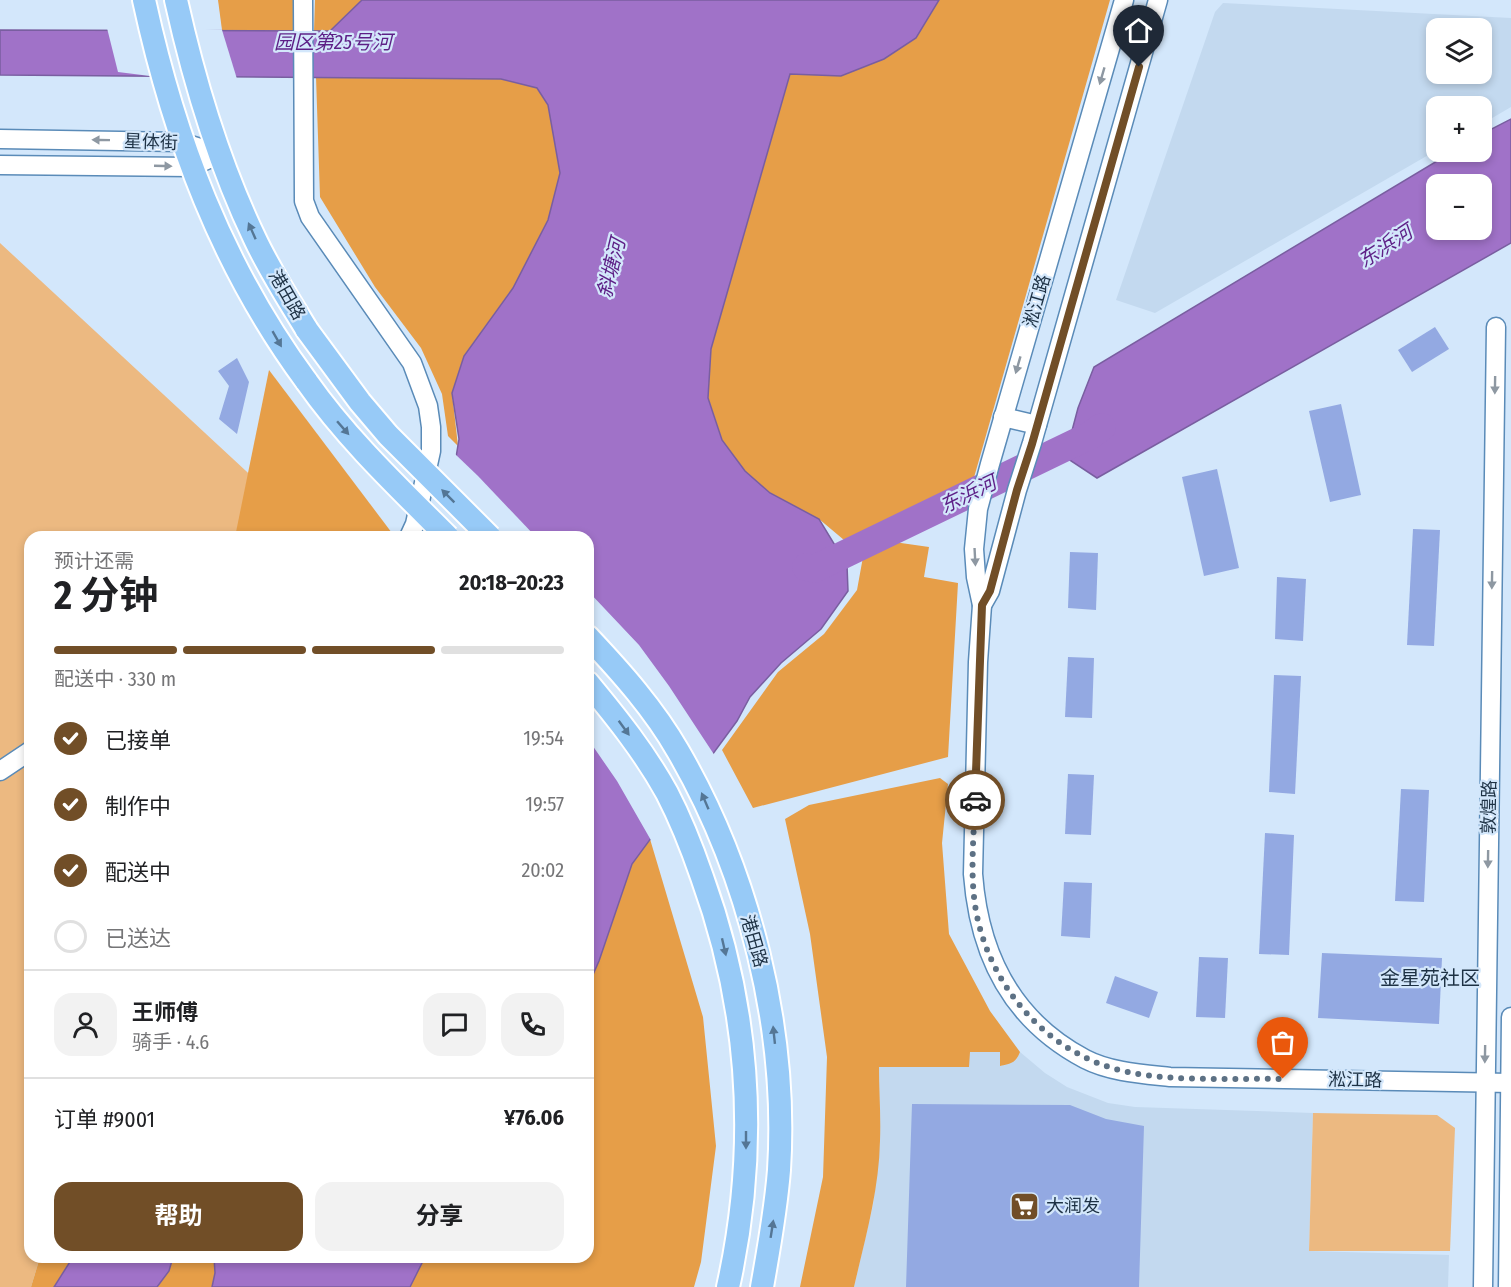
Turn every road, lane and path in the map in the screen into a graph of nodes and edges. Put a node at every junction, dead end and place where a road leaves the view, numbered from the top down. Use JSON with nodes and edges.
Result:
{"nodes":[{"id":1,"x":144,"y":0,"type":"edge"},
{"id":2,"x":176,"y":0,"type":"edge"},
{"id":3,"x":303,"y":0,"type":"edge"},
{"id":4,"x":1124,"y":0,"type":"edge"},
{"id":5,"x":1158,"y":0,"type":"edge"},
{"id":6,"x":0,"y":140,"type":"edge"},
{"id":7,"x":181,"y":142,"type":"junction"},
{"id":8,"x":220,"y":153,"type":"junction"},
{"id":9,"x":0,"y":165,"type":"edge"},
{"id":10,"x":191,"y":167,"type":"junction"},
{"id":11,"x":1496,"y":327,"type":"dead end"},
{"id":12,"x":1503,"y":414,"type":"edge"},
{"id":13,"x":1003,"y":417,"type":"junction"},
{"id":14,"x":1037,"y":425,"type":"junction"},
{"id":15,"x":412,"y":531,"type":"edge"},
{"id":16,"x":442,"y":531,"type":"edge"},
{"id":17,"x":484,"y":531,"type":"edge"},
{"id":18,"x":982,"y":605,"type":"junction"},
{"id":19,"x":594,"y":643,"type":"edge"},
{"id":20,"x":594,"y":691,"type":"edge"},
{"id":21,"x":24,"y":755,"type":"edge"},
{"id":22,"x":0,"y":771,"type":"edge"},
{"id":23,"x":1511,"y":1017,"type":"edge"},
{"id":24,"x":1485,"y":1083,"type":"junction"},
{"id":25,"x":1511,"y":1083,"type":"edge"},
{"id":26,"x":728,"y":1287,"type":"edge"},
{"id":27,"x":762,"y":1287,"type":"edge"},
{"id":28,"x":1483,"y":1287,"type":"edge"},
{"id":29,"x":1508,"y":1287,"type":"edge"}],
"edges":[{"from":1,"to":7,"type":"main road","name":"港田路"},
{"from":2,"to":8,"type":"main road","name":"港田路"},
{"from":3,"to":15,"type":"street"},
{"from":4,"to":13,"type":"street","name":"淞江路","one_way":true},
{"from":5,"to":14,"type":"street","name":"淞江路"},
{"from":7,"to":6,"type":"street","name":"星体街","one_way":true},
{"from":7,"to":8,"type":"street","name":"星体街"},
{"from":7,"to":10,"type":"main road","name":"港田路"},
{"from":8,"to":10,"type":"street","name":"星体街"},
{"from":17,"to":8,"type":"main road","name":"港田路","one_way":true,"bridge":true},
{"from":9,"to":10,"type":"street","name":"星体街","one_way":true},
{"from":10,"to":16,"type":"main road","name":"港田路","one_way":true,"bridge":true},
{"from":11,"to":12,"type":"street","name":"敦煌路","one_way":true},
{"from":12,"to":24,"type":"street","name":"敦煌路","one_way":true},
{"from":13,"to":14,"type":"street"},
{"from":13,"to":18,"type":"street","name":"淞江路","one_way":true},
{"from":14,"to":18,"type":"street","name":"淞江路"},
{"from":18,"to":24,"type":"street","name":"淞江路"},
{"from":27,"to":19,"type":"main road","name":"港田路","one_way":true},
{"from":20,"to":26,"type":"main road","name":"港田路","one_way":true},
{"from":21,"to":22,"type":"street"},
{"from":23,"to":25,"type":"street"},
{"from":24,"to":25,"type":"street","name":"淞江路"},
{"from":24,"to":28,"type":"street","name":"敦煌路"},
{"from":25,"to":29,"type":"street"}]}
